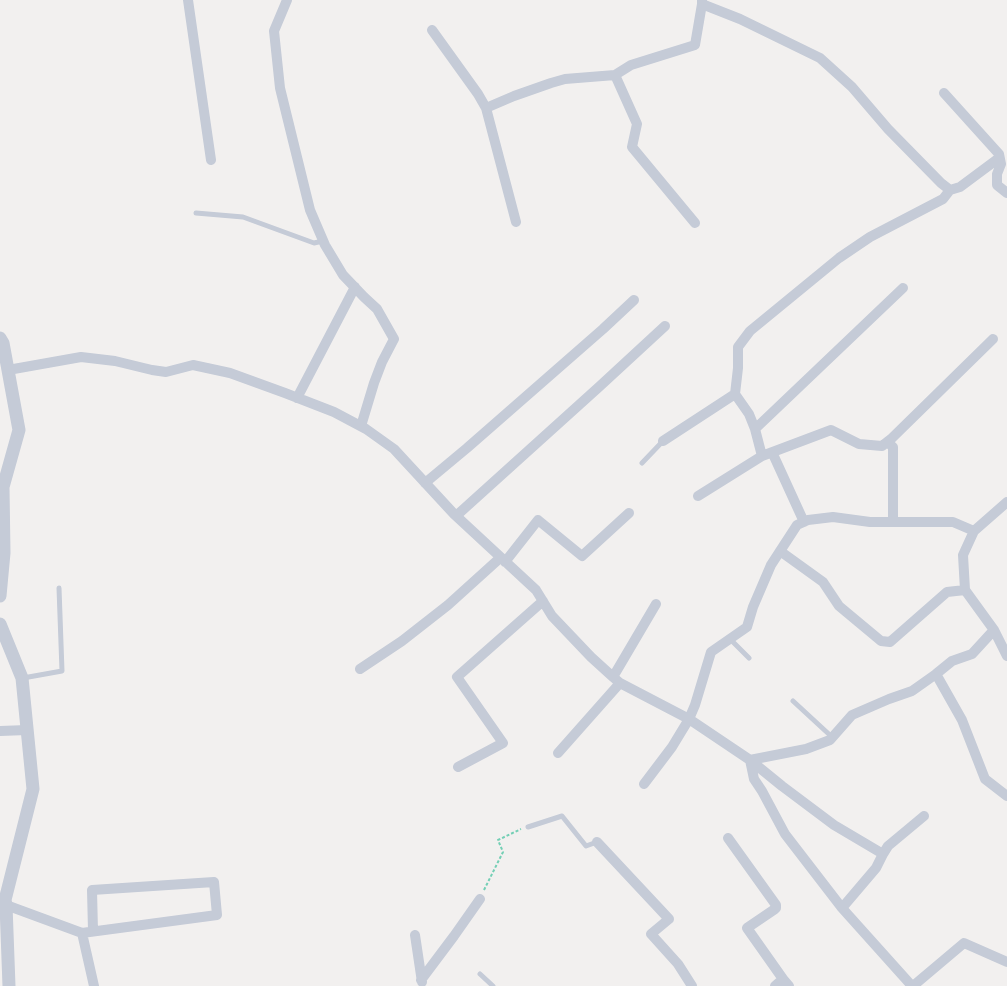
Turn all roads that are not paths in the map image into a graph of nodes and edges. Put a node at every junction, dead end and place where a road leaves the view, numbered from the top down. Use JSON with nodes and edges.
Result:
{"nodes":[{"id":1,"x":188,"y":0,"type":"edge"},
{"id":2,"x":287,"y":0,"type":"edge"},
{"id":3,"x":702,"y":2,"type":"edge"},
{"id":4,"x":432,"y":30,"type":"dead end"},
{"id":5,"x":615,"y":75,"type":"junction"},
{"id":6,"x":944,"y":93,"type":"dead end"},
{"id":7,"x":486,"y":108,"type":"junction"},
{"id":8,"x":1000,"y":158,"type":"junction"},
{"id":9,"x":211,"y":160,"type":"dead end"},
{"id":10,"x":950,"y":190,"type":"junction"},
{"id":11,"x":1007,"y":193,"type":"edge"},
{"id":12,"x":196,"y":213,"type":"dead end"},
{"id":13,"x":516,"y":222,"type":"dead end"},
{"id":14,"x":695,"y":223,"type":"dead end"},
{"id":15,"x":323,"y":241,"type":"junction"},
{"id":16,"x":355,"y":287,"type":"junction"},
{"id":17,"x":903,"y":288,"type":"dead end"},
{"id":18,"x":634,"y":300,"type":"dead end"},
{"id":19,"x":665,"y":326,"type":"dead end"},
{"id":20,"x":0,"y":338,"type":"edge"},
{"id":21,"x":993,"y":339,"type":"dead end"},
{"id":22,"x":8,"y":370,"type":"junction"},
{"id":23,"x":735,"y":394,"type":"junction"},
{"id":24,"x":297,"y":398,"type":"junction"},
{"id":25,"x":361,"y":426,"type":"junction"},
{"id":26,"x":755,"y":430,"type":"junction"},
{"id":27,"x":663,"y":442,"type":"joint"},
{"id":28,"x":888,"y":442,"type":"junction"},
{"id":29,"x":772,"y":452,"type":"junction"},
{"id":30,"x":762,"y":456,"type":"junction"},
{"id":31,"x":642,"y":463,"type":"dead end"},
{"id":32,"x":425,"y":483,"type":"junction"},
{"id":33,"x":698,"y":496,"type":"dead end"},
{"id":34,"x":1007,"y":502,"type":"edge"},
{"id":35,"x":628,"y":513,"type":"dead end"},
{"id":36,"x":456,"y":516,"type":"junction"},
{"id":37,"x":804,"y":522,"type":"junction"},
{"id":38,"x":893,"y":522,"type":"junction"},
{"id":39,"x":974,"y":531,"type":"junction"},
{"id":40,"x":2,"y":546,"type":"edge"},
{"id":41,"x":780,"y":551,"type":"junction"},
{"id":42,"x":503,"y":560,"type":"junction"},
{"id":43,"x":59,"y":588,"type":"dead end"},
{"id":44,"x":965,"y":590,"type":"junction"},
{"id":45,"x":0,"y":596,"type":"edge"},
{"id":46,"x":543,"y":601,"type":"junction"},
{"id":47,"x":656,"y":604,"type":"dead end"},
{"id":48,"x":0,"y":624,"type":"edge"},
{"id":49,"x":994,"y":630,"type":"junction"},
{"id":50,"x":730,"y":639,"type":"junction"},
{"id":51,"x":1006,"y":653,"type":"edge"},
{"id":52,"x":749,"y":658,"type":"dead end"},
{"id":53,"x":360,"y":669,"type":"dead end"},
{"id":54,"x":936,"y":674,"type":"junction"},
{"id":55,"x":22,"y":678,"type":"junction"},
{"id":56,"x":616,"y":680,"type":"junction"},
{"id":57,"x":793,"y":701,"type":"dead end"},
{"id":58,"x":689,"y":719,"type":"junction"},
{"id":59,"x":0,"y":730,"type":"edge"},
{"id":60,"x":27,"y":730,"type":"junction"},
{"id":61,"x":832,"y":737,"type":"junction"},
{"id":62,"x":558,"y":753,"type":"dead end"},
{"id":63,"x":750,"y":760,"type":"junction"},
{"id":64,"x":458,"y":767,"type":"dead end"},
{"id":65,"x":644,"y":784,"type":"dead end"},
{"id":66,"x":1007,"y":796,"type":"edge"},
{"id":67,"x":924,"y":816,"type":"dead end"},
{"id":68,"x":528,"y":827,"type":"road end"},
{"id":69,"x":728,"y":838,"type":"dead end"},
{"id":70,"x":597,"y":842,"type":"joint"},
{"id":71,"x":883,"y":854,"type":"junction"},
{"id":72,"x":480,"y":899,"type":"road end"},
{"id":73,"x":4,"y":901,"type":"edge"},
{"id":74,"x":842,"y":908,"type":"junction"},
{"id":75,"x":93,"y":931,"type":"junction"},
{"id":76,"x":82,"y":932,"type":"junction"},
{"id":77,"x":414,"y":935,"type":"dead end"},
{"id":78,"x":1007,"y":962,"type":"edge"},
{"id":79,"x":480,"y":974,"type":"dead end"},
{"id":80,"x":786,"y":982,"type":"edge"},
{"id":81,"x":422,"y":983,"type":"edge"},
{"id":82,"x":9,"y":986,"type":"edge"},
{"id":83,"x":94,"y":986,"type":"edge"},
{"id":84,"x":493,"y":986,"type":"edge"},
{"id":85,"x":692,"y":986,"type":"edge"},
{"id":86,"x":775,"y":986,"type":"edge"},
{"id":87,"x":913,"y":986,"type":"edge"}],
"edges":[{"from":1,"to":9,"type":"street"},
{"from":2,"to":15,"type":"street"},
{"from":3,"to":5,"type":"street"},
{"from":3,"to":10,"type":"street"},
{"from":4,"to":7,"type":"street"},
{"from":5,"to":7,"type":"street"},
{"from":5,"to":14,"type":"street"},
{"from":6,"to":8,"type":"street"},
{"from":7,"to":13,"type":"street"},
{"from":8,"to":10,"type":"street"},
{"from":8,"to":11,"type":"street"},
{"from":10,"to":23,"type":"street"},
{"from":12,"to":15,"type":"lane"},
{"from":15,"to":16,"type":"street"},
{"from":16,"to":24,"type":"street"},
{"from":16,"to":25,"type":"street"},
{"from":17,"to":26,"type":"street"},
{"from":18,"to":32,"type":"street"},
{"from":19,"to":36,"type":"street"},
{"from":20,"to":22,"type":"street"},
{"from":21,"to":28,"type":"street"},
{"from":22,"to":24,"type":"street"},
{"from":22,"to":40,"type":"street"},
{"from":23,"to":26,"type":"street"},
{"from":23,"to":27,"type":"street"},
{"from":24,"to":25,"type":"street"},
{"from":25,"to":32,"type":"street"},
{"from":26,"to":30,"type":"street"},
{"from":27,"to":31,"type":"lane"},
{"from":28,"to":29,"type":"street"},
{"from":28,"to":38,"type":"street"},
{"from":29,"to":30,"type":"street"},
{"from":29,"to":37,"type":"street"},
{"from":30,"to":33,"type":"street"},
{"from":32,"to":36,"type":"street"},
{"from":34,"to":39,"type":"street"},
{"from":35,"to":42,"type":"street"},
{"from":36,"to":42,"type":"street"},
{"from":37,"to":38,"type":"street"},
{"from":37,"to":41,"type":"street"},
{"from":38,"to":39,"type":"street"},
{"from":39,"to":44,"type":"street"},
{"from":40,"to":45,"type":"street"},
{"from":41,"to":44,"type":"street"},
{"from":41,"to":50,"type":"street"},
{"from":42,"to":46,"type":"street"},
{"from":42,"to":53,"type":"street"},
{"from":43,"to":55,"type":"lane"},
{"from":44,"to":49,"type":"street"},
{"from":46,"to":56,"type":"street"},
{"from":46,"to":64,"type":"street"},
{"from":47,"to":56,"type":"street"},
{"from":48,"to":55,"type":"street"},
{"from":49,"to":51,"type":"street"},
{"from":49,"to":54,"type":"street"},
{"from":50,"to":52,"type":"lane"},
{"from":50,"to":58,"type":"street"},
{"from":54,"to":61,"type":"street"},
{"from":54,"to":66,"type":"street"},
{"from":55,"to":60,"type":"street"},
{"from":56,"to":58,"type":"street"},
{"from":56,"to":62,"type":"street"},
{"from":57,"to":61,"type":"lane"},
{"from":58,"to":63,"type":"street"},
{"from":58,"to":65,"type":"street"},
{"from":59,"to":60,"type":"street"},
{"from":60,"to":73,"type":"street"},
{"from":61,"to":63,"type":"street"},
{"from":63,"to":71,"type":"street"},
{"from":63,"to":74,"type":"street"},
{"from":67,"to":71,"type":"street"},
{"from":68,"to":70,"type":"lane"},
{"from":69,"to":80,"type":"street"},
{"from":70,"to":85,"type":"street"},
{"from":71,"to":74,"type":"street"},
{"from":72,"to":81,"type":"street"},
{"from":73,"to":76,"type":"street"},
{"from":73,"to":82,"type":"street"},
{"from":74,"to":87,"type":"street"},
{"from":75,"to":75,"type":"street"},
{"from":75,"to":76,"type":"street"},
{"from":76,"to":83,"type":"street"},
{"from":77,"to":81,"type":"street"},
{"from":78,"to":87,"type":"street"},
{"from":79,"to":84,"type":"lane"},
{"from":80,"to":86,"type":"street"}]}
